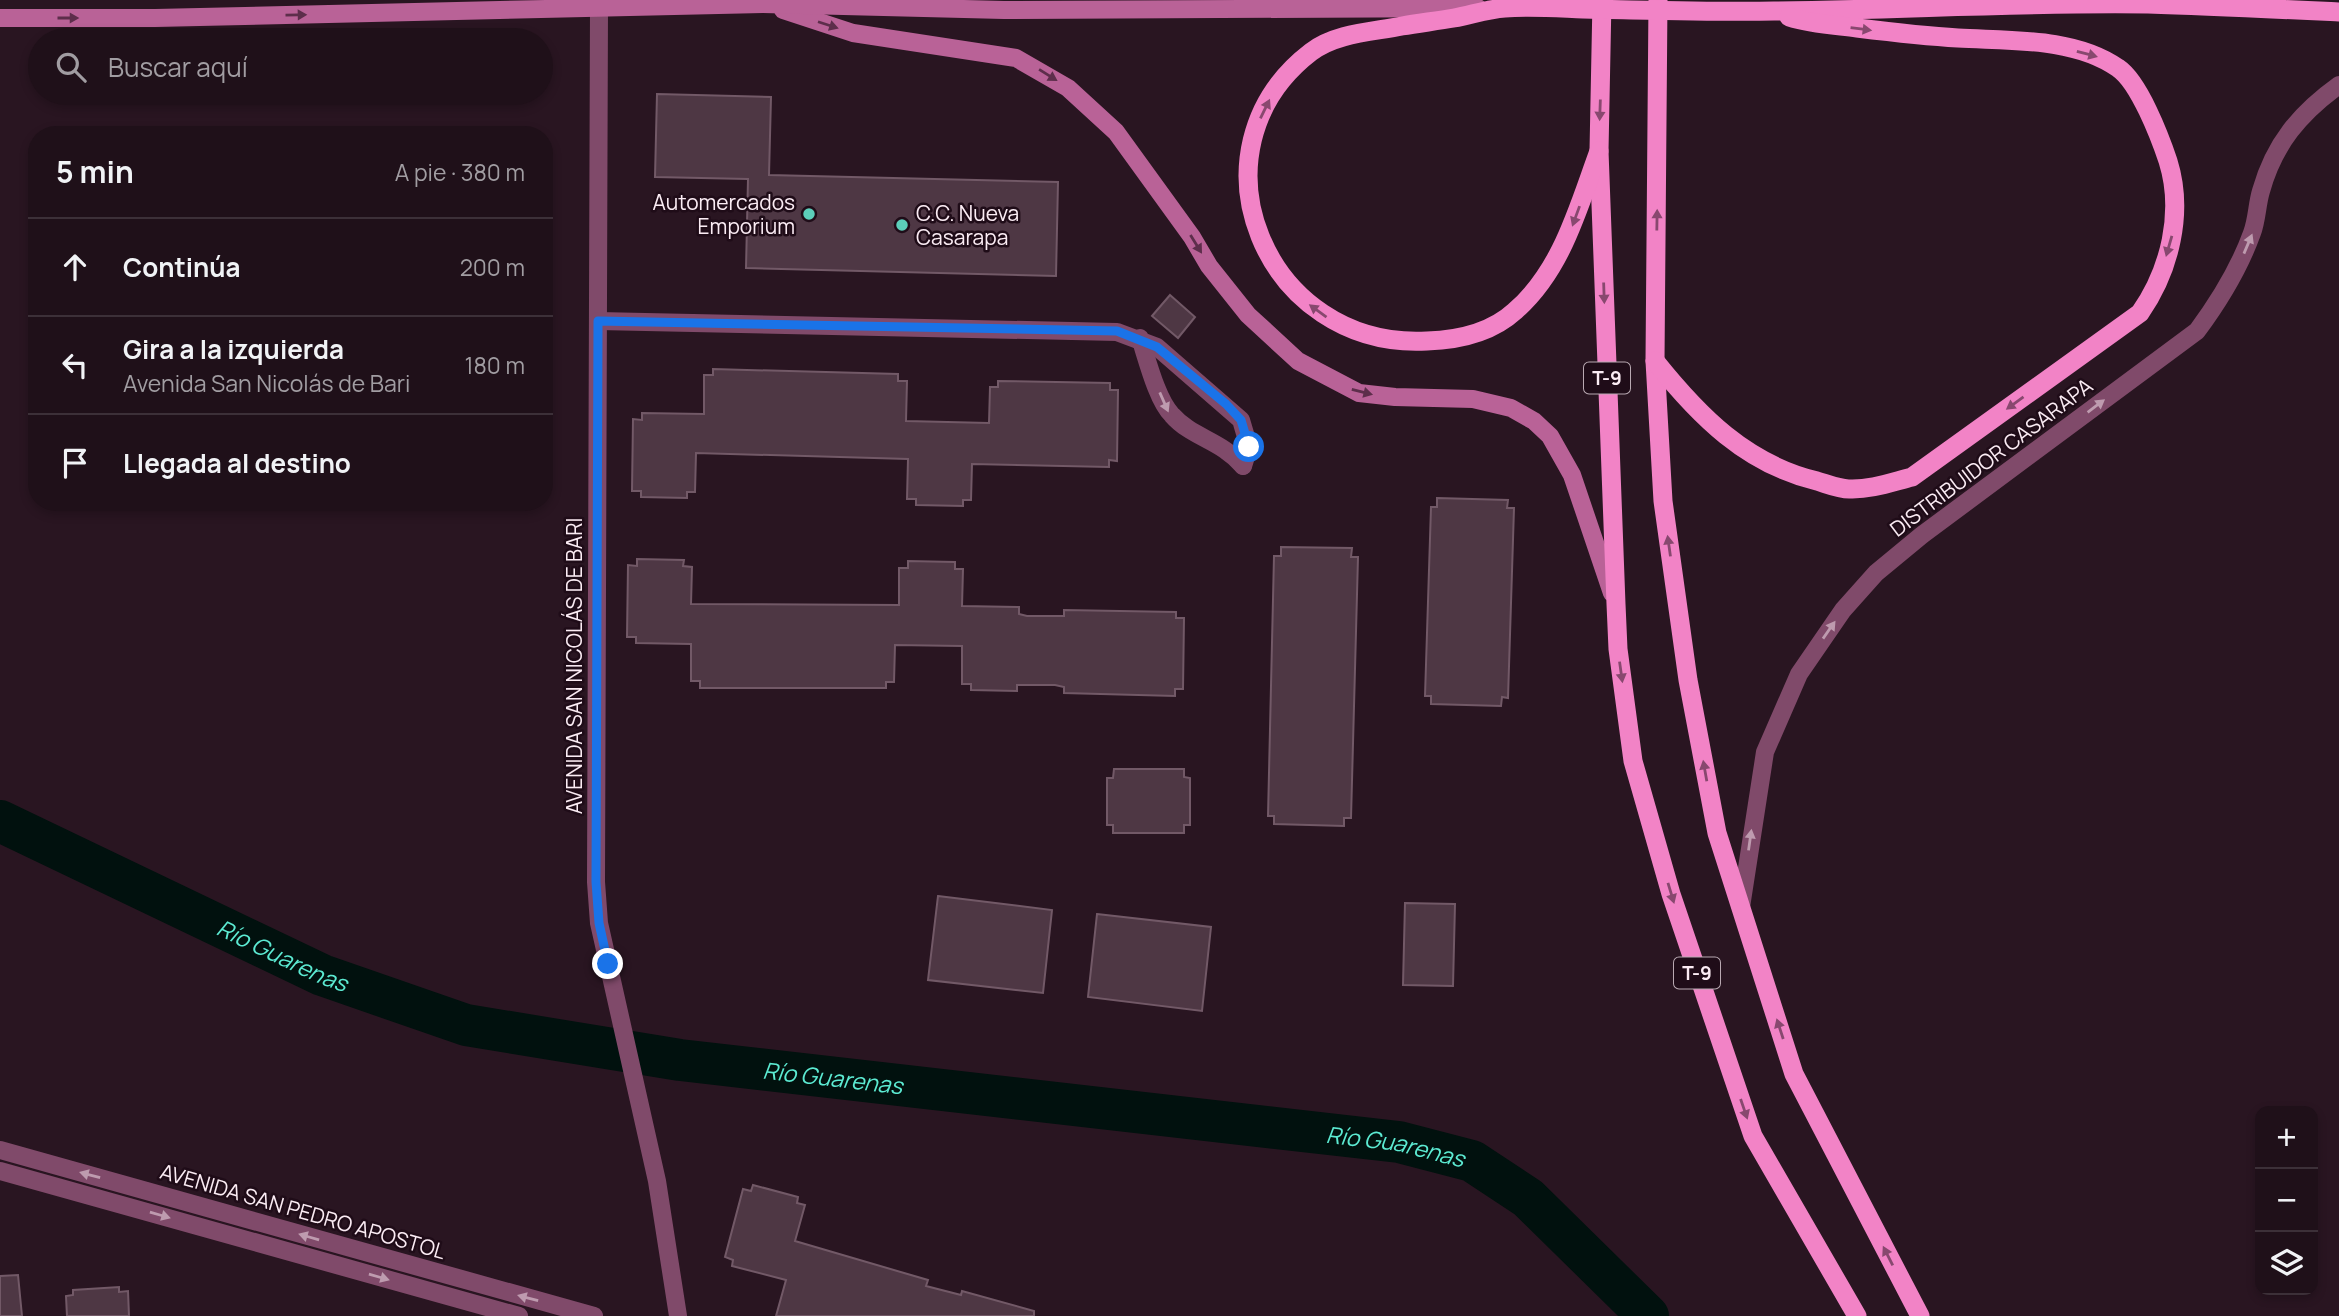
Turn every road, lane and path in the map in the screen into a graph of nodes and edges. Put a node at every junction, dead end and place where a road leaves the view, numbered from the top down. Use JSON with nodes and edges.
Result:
{"nodes":[{"id":1,"x":1602,"y":0,"type":"edge"},
{"id":2,"x":1658,"y":0,"type":"edge"},
{"id":3,"x":763,"y":4,"type":"junction"},
{"id":4,"x":598,"y":8,"type":"junction"},
{"id":5,"x":1503,"y":8,"type":"junction"},
{"id":6,"x":1771,"y":11,"type":"junction"},
{"id":7,"x":2339,"y":12,"type":"edge"},
{"id":8,"x":0,"y":18,"type":"edge"},
{"id":9,"x":2339,"y":85,"type":"edge"},
{"id":10,"x":1599,"y":152,"type":"junction"},
{"id":11,"x":598,"y":321,"type":"junction"},
{"id":12,"x":1140,"y":338,"type":"junction"},
{"id":13,"x":1656,"y":361,"type":"junction"},
{"id":14,"x":1616,"y":604,"type":"junction"},
{"id":15,"x":1741,"y":907,"type":"junction"},
{"id":16,"x":0,"y":1150,"type":"edge"},
{"id":17,"x":0,"y":1171,"type":"edge"},
{"id":18,"x":519,"y":1316,"type":"edge"},
{"id":19,"x":594,"y":1316,"type":"edge"},
{"id":20,"x":678,"y":1316,"type":"edge"},
{"id":21,"x":1857,"y":1316,"type":"edge"},
{"id":22,"x":1920,"y":1316,"type":"edge"}],
"edges":[{"from":1,"to":10,"type":"highway","number":"T-9","one_way":true},
{"from":13,"to":2,"type":"highway","number":"T-9","one_way":true},
{"from":3,"to":4,"type":"main road"},
{"from":3,"to":5,"type":"main road"},
{"from":3,"to":14,"type":"main road","one_way":true},
{"from":8,"to":4,"type":"main road","one_way":true},
{"from":4,"to":11,"type":"street","name":"AVENIDA SAN NICOLÁS DE BARI"},
{"from":5,"to":6,"type":"highway"},
{"from":10,"to":5,"type":"highway","one_way":true},
{"from":6,"to":7,"type":"highway"},
{"from":6,"to":13,"type":"highway","one_way":true},
{"from":15,"to":9,"type":"street","name":"DISTRIBUIDOR CASARAPA","one_way":true},
{"from":10,"to":14,"type":"highway","number":"T-9","one_way":true},
{"from":11,"to":12,"type":"street"},
{"from":11,"to":20,"type":"street","name":"AVENIDA SAN NICOLÁS DE BARI"},
{"from":12,"to":12,"type":"street","one_way":true},
{"from":15,"to":13,"type":"highway","number":"T-9","one_way":true},
{"from":14,"to":21,"type":"highway","number":"T-9","one_way":true},
{"from":22,"to":15,"type":"highway","number":"T-9","one_way":true},
{"from":19,"to":16,"type":"street","name":"AVENIDA SAN PEDRO APOSTOL","one_way":true},
{"from":17,"to":18,"type":"street","name":"AVENIDA SAN PEDRO APOSTOL","one_way":true}]}
